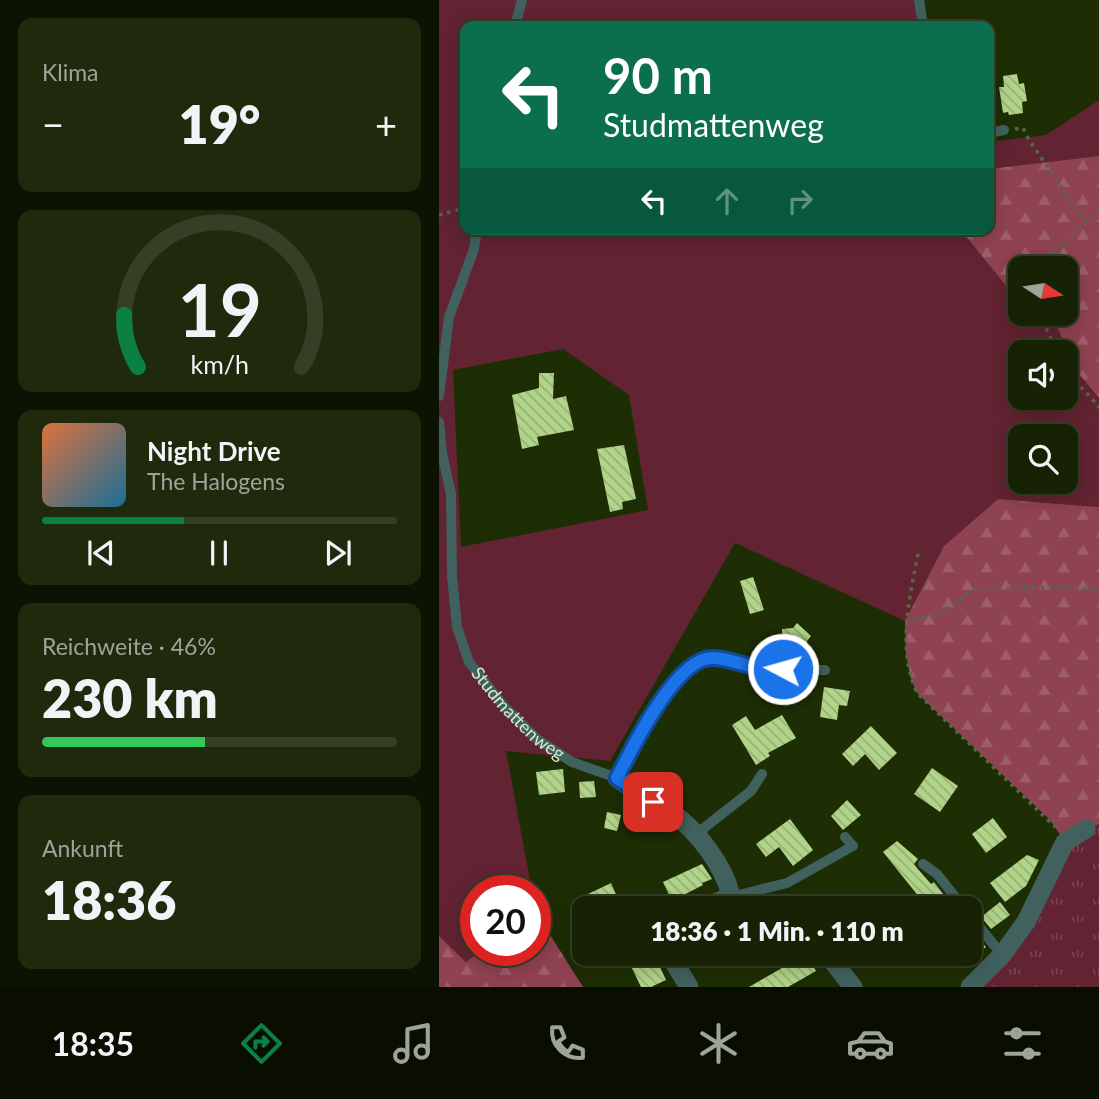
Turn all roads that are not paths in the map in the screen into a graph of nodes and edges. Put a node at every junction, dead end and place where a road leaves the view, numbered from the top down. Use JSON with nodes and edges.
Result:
{"nodes":[{"id":1,"x":522,"y":0,"type":"edge"},
{"id":2,"x":919,"y":0,"type":"edge"},
{"id":3,"x":516,"y":21,"type":"edge"},
{"id":4,"x":922,"y":21,"type":"edge"},
{"id":5,"x":1004,"y":130,"type":"road end"},
{"id":6,"x":994,"y":132,"type":"edge"},
{"id":7,"x":476,"y":235,"type":"edge"},
{"id":8,"x":439,"y":396,"type":"edge"},
{"id":9,"x":439,"y":422,"type":"edge"},
{"id":10,"x":825,"y":670,"type":"dead end"},
{"id":11,"x":762,"y":774,"type":"dead end"},
{"id":12,"x":617,"y":778,"type":"junction"},
{"id":13,"x":1093,"y":827,"type":"edge"},
{"id":14,"x":695,"y":835,"type":"junction"},
{"id":15,"x":845,"y":837,"type":"dead end"},
{"id":16,"x":923,"y":864,"type":"dead end"},
{"id":17,"x":731,"y":896,"type":"joint"},
{"id":18,"x":954,"y":896,"type":"edge"},
{"id":19,"x":982,"y":930,"type":"edge"},
{"id":20,"x":1002,"y":955,"type":"junction"},
{"id":21,"x":676,"y":966,"type":"edge"},
{"id":22,"x":836,"y":966,"type":"edge"},
{"id":23,"x":689,"y":987,"type":"edge"},
{"id":24,"x":853,"y":987,"type":"edge"},
{"id":25,"x":970,"y":987,"type":"edge"}],
"edges":[{"from":1,"to":3,"type":"lane"},
{"from":2,"to":4,"type":"lane"},
{"from":5,"to":6,"type":"lane"},
{"from":7,"to":8,"type":"lane"},
{"from":9,"to":12,"type":"lane","name":"Studmattenweg"},
{"from":10,"to":12,"type":"lane"},
{"from":11,"to":14,"type":"lane"},
{"from":12,"to":14,"type":"street","name":"Studmattenweg"},
{"from":13,"to":20,"type":"street"},
{"from":14,"to":17,"type":"street","name":"Studmattenweg"},
{"from":15,"to":17,"type":"lane"},
{"from":16,"to":18,"type":"lane"},
{"from":19,"to":20,"type":"lane"},
{"from":20,"to":25,"type":"street"},
{"from":21,"to":23,"type":"street"},
{"from":22,"to":24,"type":"street"}]}
